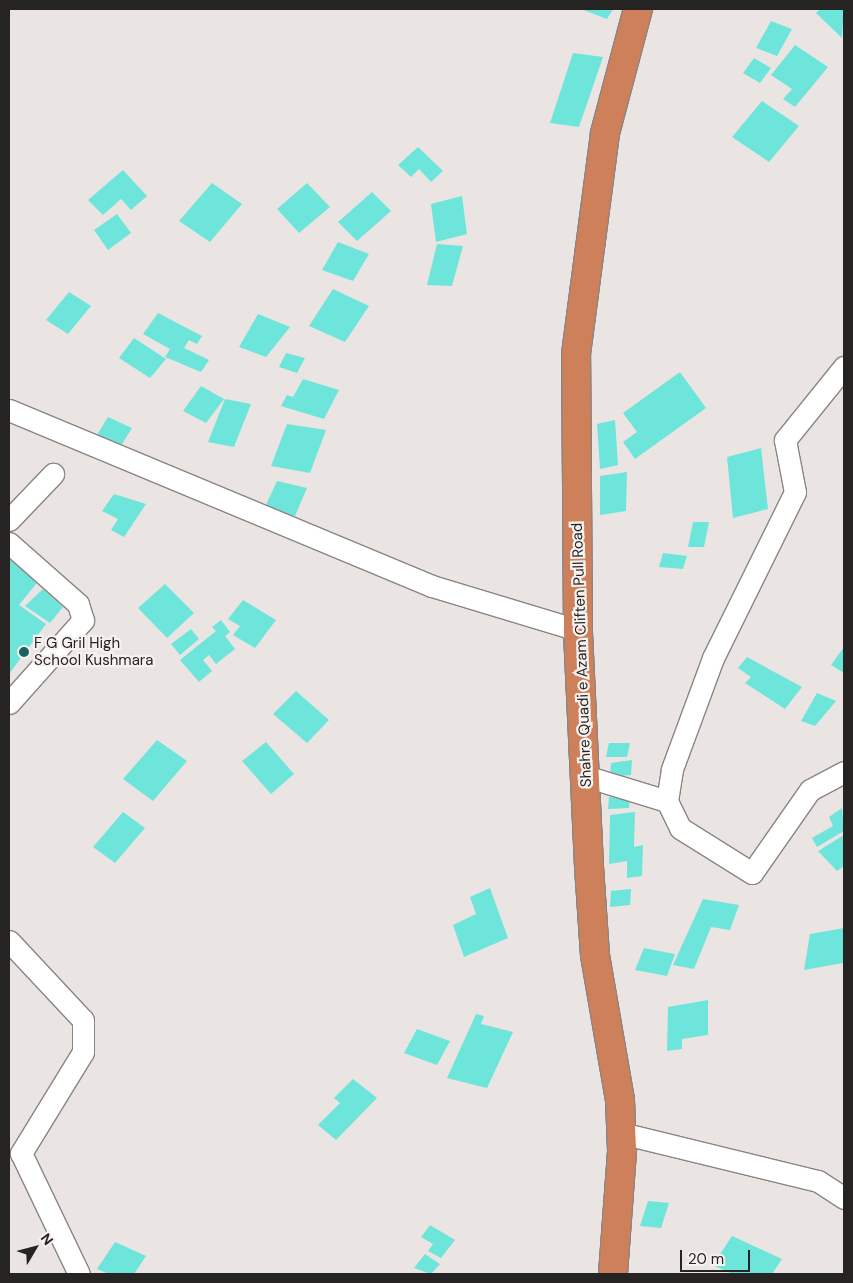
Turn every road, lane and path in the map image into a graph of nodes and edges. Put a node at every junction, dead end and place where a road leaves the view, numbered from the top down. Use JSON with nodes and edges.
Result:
{"nodes":[{"id":1,"x":638,"y":9,"type":"edge"},
{"id":2,"x":844,"y":367,"type":"edge"},
{"id":3,"x":9,"y":410,"type":"edge"},
{"id":4,"x":53,"y":474,"type":"dead end"},
{"id":5,"x":9,"y":520,"type":"edge"},
{"id":6,"x":9,"y":544,"type":"edge"},
{"id":7,"x":578,"y":630,"type":"junction"},
{"id":8,"x":9,"y":703,"type":"edge"},
{"id":9,"x":844,"y":772,"type":"edge"},
{"id":10,"x":585,"y":776,"type":"junction"},
{"id":11,"x":667,"y":801,"type":"junction"},
{"id":12,"x":9,"y":942,"type":"edge"},
{"id":13,"x":622,"y":1133,"type":"junction"},
{"id":14,"x":844,"y":1198,"type":"edge"},
{"id":15,"x":79,"y":1274,"type":"edge"},
{"id":16,"x":613,"y":1274,"type":"edge"}],
"edges":[{"from":1,"to":7,"type":"highway","name":"Shahre Quadi e Azam Cliften Pull Road"},
{"from":2,"to":11,"type":"street"},
{"from":3,"to":7,"type":"street"},
{"from":4,"to":5,"type":"street"},
{"from":6,"to":8,"type":"street"},
{"from":7,"to":10,"type":"highway","name":"Shahre Quadi e Azam Cliften Pull Road"},
{"from":9,"to":11,"type":"street"},
{"from":10,"to":11,"type":"street"},
{"from":10,"to":13,"type":"highway","name":"Shahre Quadi e Azam Cliften Pull Road"},
{"from":12,"to":15,"type":"street"},
{"from":13,"to":14,"type":"street"},
{"from":13,"to":16,"type":"highway","name":"Shahre Quadi e Azam Cliften Pull Road"}]}
